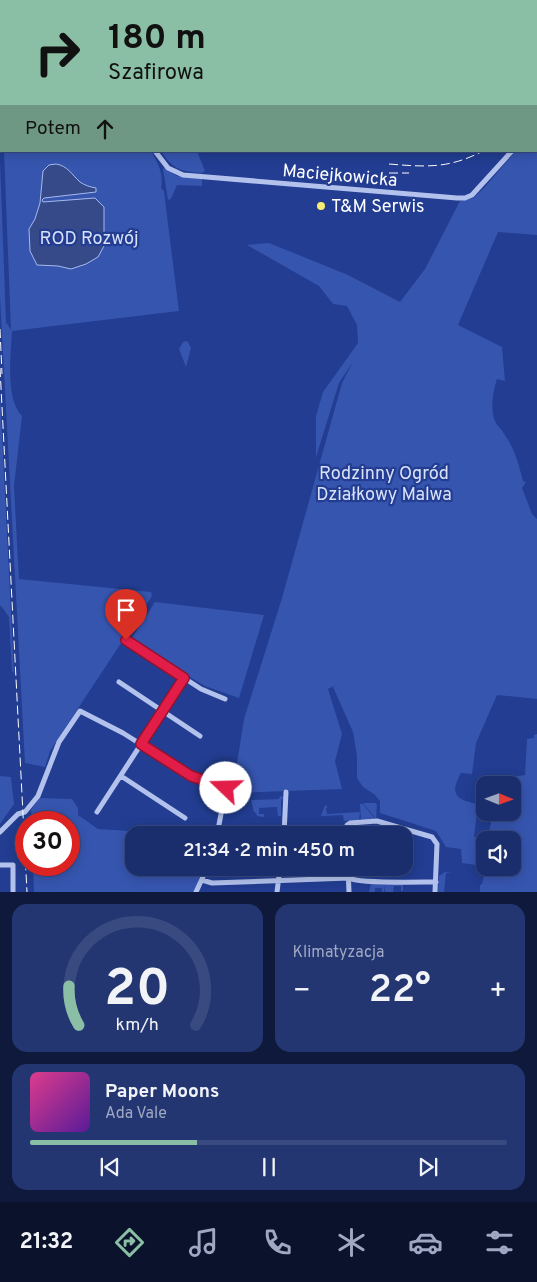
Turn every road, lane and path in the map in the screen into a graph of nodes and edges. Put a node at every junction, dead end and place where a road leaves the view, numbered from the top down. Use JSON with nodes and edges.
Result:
{"nodes":[{"id":1,"x":157,"y":152,"type":"edge"},
{"id":2,"x":511,"y":152,"type":"edge"},
{"id":3,"x":126,"y":640,"type":"dead end"},
{"id":4,"x":184,"y":678,"type":"junction"},
{"id":5,"x":119,"y":682,"type":"dead end"},
{"id":6,"x":225,"y":700,"type":"dead end"},
{"id":7,"x":162,"y":711,"type":"junction"},
{"id":8,"x":200,"y":736,"type":"dead end"},
{"id":9,"x":141,"y":744,"type":"junction"},
{"id":10,"x":121,"y":776,"type":"junction"},
{"id":11,"x":222,"y":783,"type":"junction"},
{"id":12,"x":226,"y":788,"type":"junction"},
{"id":13,"x":286,"y":792,"type":"dead end"},
{"id":14,"x":96,"y":812,"type":"dead end"},
{"id":15,"x":185,"y":818,"type":"dead end"},
{"id":16,"x":219,"y":826,"type":"edge"},
{"id":17,"x":284,"y":826,"type":"edge"},
{"id":18,"x":347,"y":826,"type":"edge"},
{"id":19,"x":395,"y":826,"type":"edge"},
{"id":20,"x":413,"y":831,"type":"edge"},
{"id":21,"x":0,"y":832,"type":"edge"},
{"id":22,"x":0,"y":865,"type":"edge"},
{"id":23,"x":204,"y":876,"type":"edge"},
{"id":24,"x":279,"y":876,"type":"edge"},
{"id":25,"x":349,"y":878,"type":"junction"},
{"id":26,"x":202,"y":880,"type":"junction"},
{"id":27,"x":279,"y":881,"type":"junction"},
{"id":28,"x":436,"y":882,"type":"junction"},
{"id":29,"x":14,"y":892,"type":"edge"},
{"id":30,"x":196,"y":892,"type":"edge"},
{"id":31,"x":278,"y":892,"type":"edge"},
{"id":32,"x":349,"y":892,"type":"edge"},
{"id":33,"x":435,"y":892,"type":"edge"}],
"edges":[{"from":1,"to":2,"type":"street","name":"Maciejkowicka"},
{"from":3,"to":4,"type":"street"},
{"from":4,"to":6,"type":"street"},
{"from":4,"to":7,"type":"street"},
{"from":5,"to":7,"type":"street"},
{"from":7,"to":8,"type":"street"},
{"from":7,"to":9,"type":"street"},
{"from":9,"to":10,"type":"street"},
{"from":9,"to":11,"type":"street"},
{"from":9,"to":21,"type":"street"},
{"from":10,"to":14,"type":"street"},
{"from":10,"to":15,"type":"street"},
{"from":11,"to":12,"type":"street"},
{"from":11,"to":12,"type":"street"},
{"from":12,"to":16,"type":"street"},
{"from":13,"to":17,"type":"street"},
{"from":18,"to":19,"type":"street"},
{"from":20,"to":28,"type":"street"},
{"from":22,"to":29,"type":"street"},
{"from":23,"to":26,"type":"street"},
{"from":24,"to":27,"type":"street"},
{"from":25,"to":27,"type":"street"},
{"from":25,"to":28,"type":"street"},
{"from":25,"to":32,"type":"street"},
{"from":26,"to":27,"type":"street"},
{"from":26,"to":30,"type":"street"},
{"from":27,"to":31,"type":"street"},
{"from":28,"to":33,"type":"street"}]}
